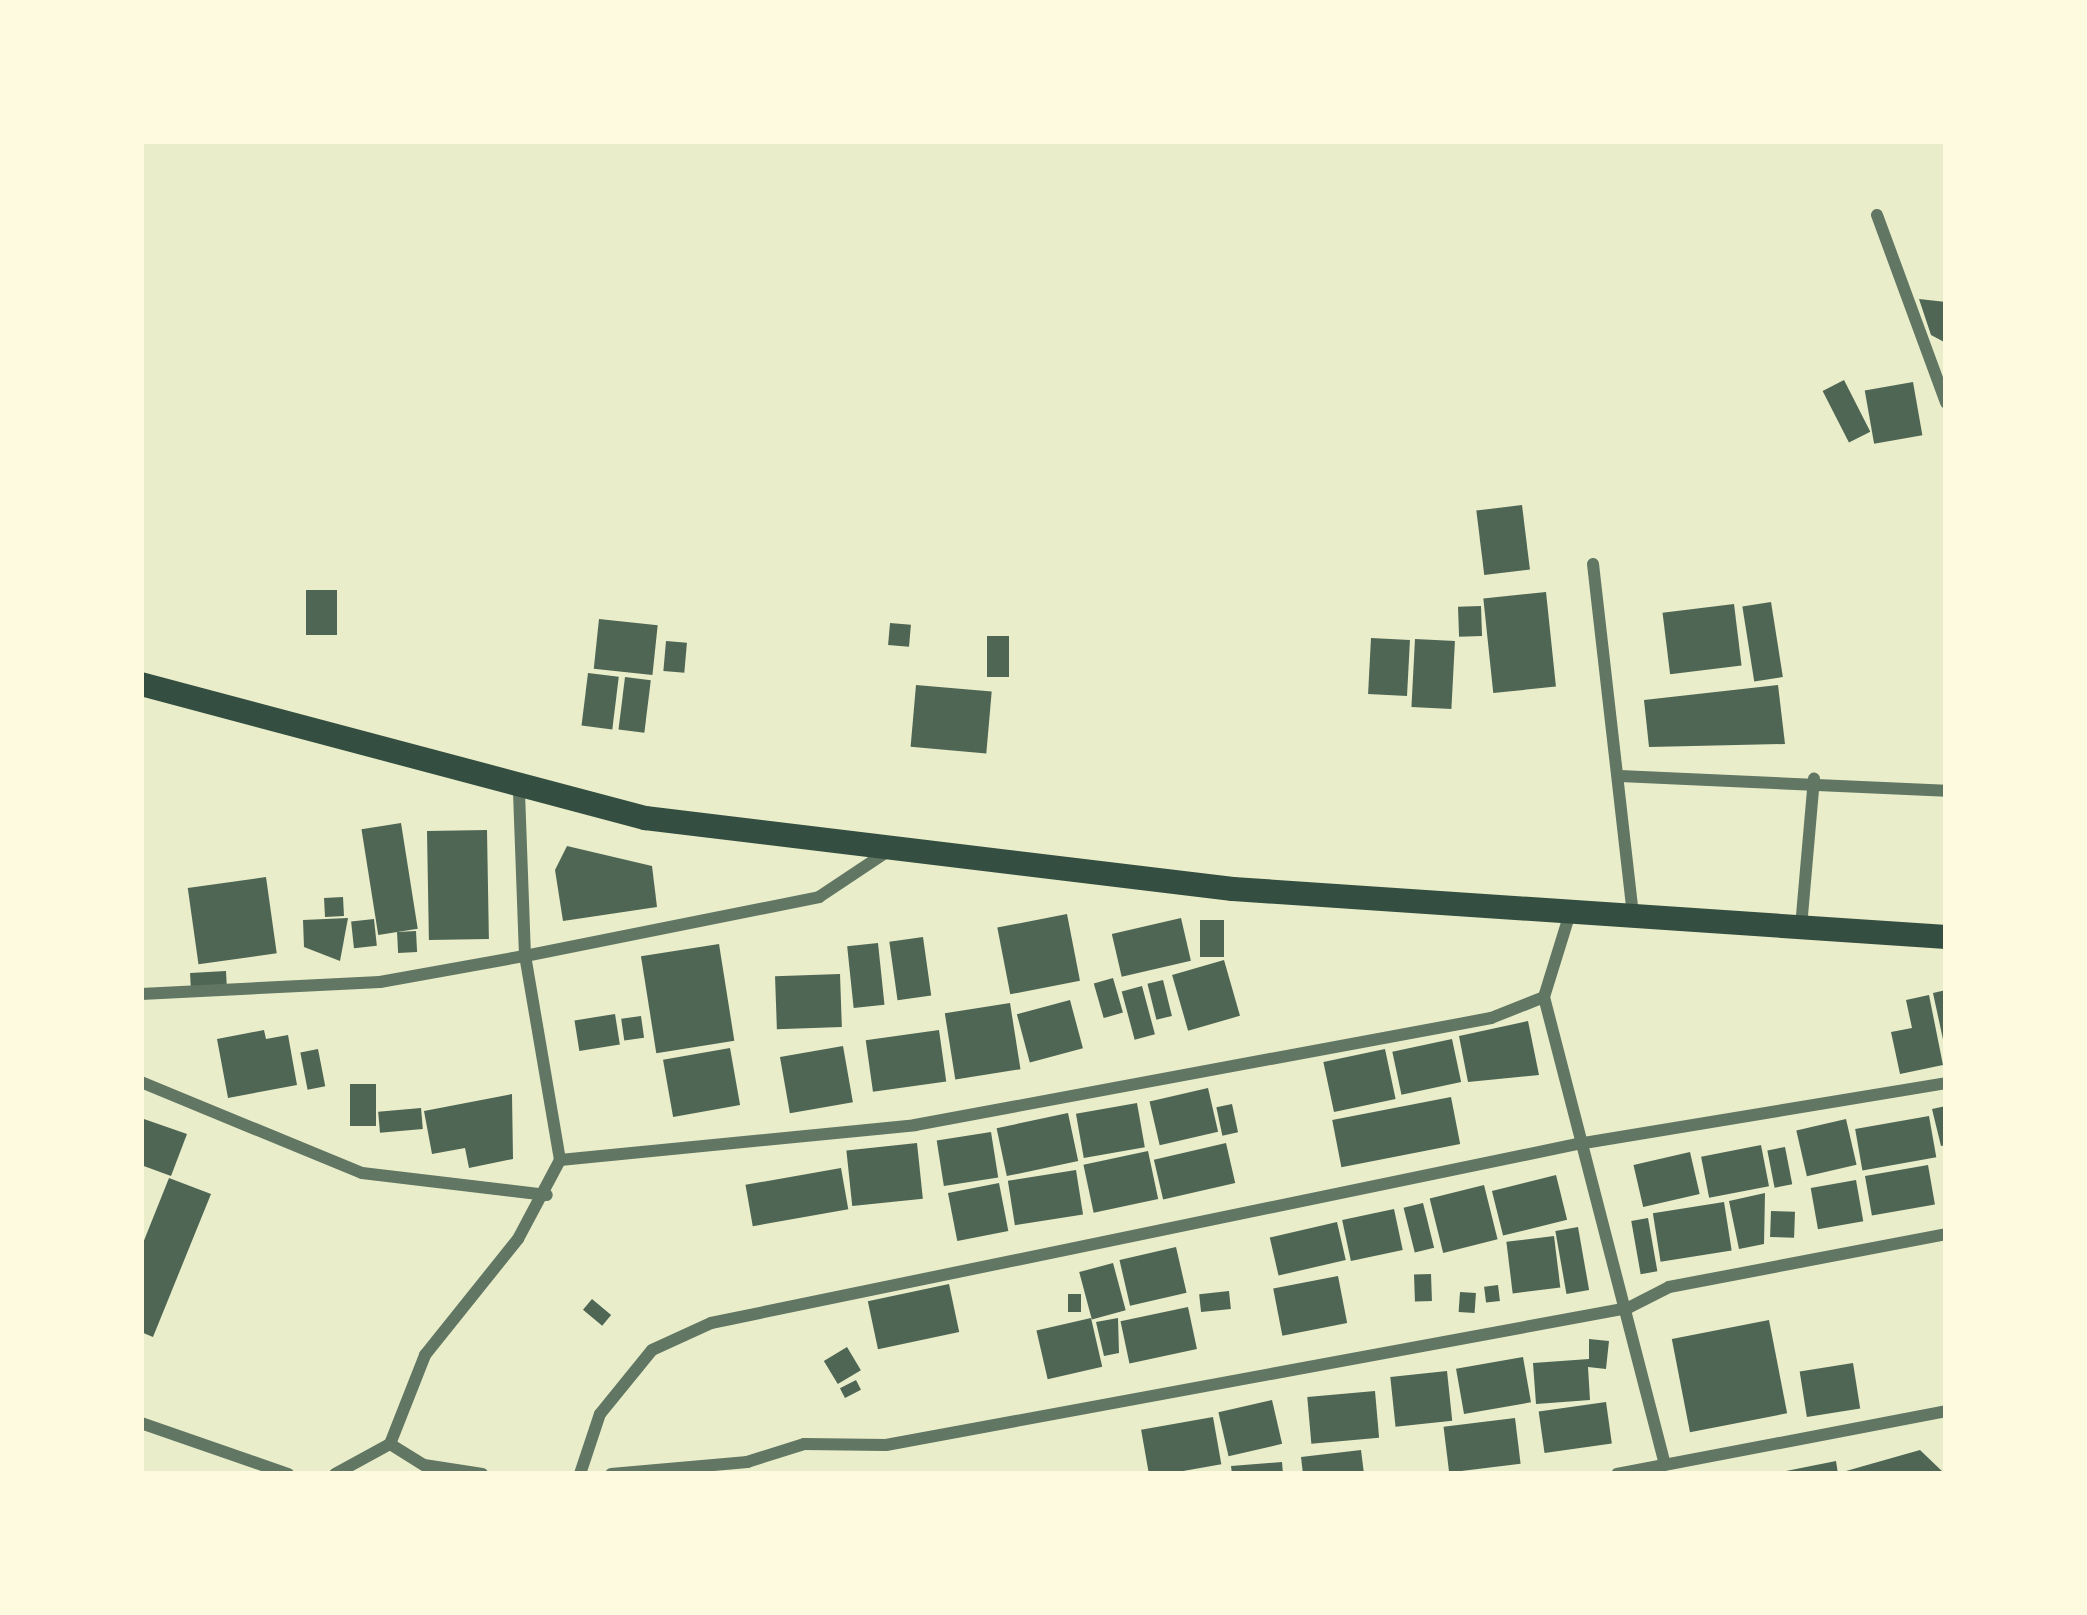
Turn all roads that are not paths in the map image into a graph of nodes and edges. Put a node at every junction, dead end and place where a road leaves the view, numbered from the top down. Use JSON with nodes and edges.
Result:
{"nodes":[{"id":1,"x":1876,"y":215,"type":"dead end"},
{"id":2,"x":1946,"y":403,"type":"edge"},
{"id":3,"x":1593,"y":564,"type":"dead end"},
{"id":4,"x":141,"y":684,"type":"edge"},
{"id":5,"x":1620,"y":776,"type":"junction"},
{"id":6,"x":1814,"y":779,"type":"junction"},
{"id":7,"x":519,"y":791,"type":"junction"},
{"id":8,"x":1946,"y":791,"type":"edge"},
{"id":9,"x":894,"y":846,"type":"junction"},
{"id":10,"x":1570,"y":913,"type":"junction"},
{"id":11,"x":1633,"y":914,"type":"junction"},
{"id":12,"x":1801,"y":928,"type":"junction"},
{"id":13,"x":1946,"y":937,"type":"edge"},
{"id":14,"x":525,"y":956,"type":"junction"},
{"id":15,"x":141,"y":994,"type":"edge"},
{"id":16,"x":1544,"y":997,"type":"junction"},
{"id":17,"x":141,"y":1082,"type":"edge"},
{"id":18,"x":1946,"y":1083,"type":"edge"},
{"id":19,"x":1578,"y":1144,"type":"junction"},
{"id":20,"x":560,"y":1160,"type":"junction"},
{"id":21,"x":547,"y":1195,"type":"junction"},
{"id":22,"x":1946,"y":1234,"type":"edge"},
{"id":23,"x":1628,"y":1308,"type":"junction"},
{"id":24,"x":1946,"y":1411,"type":"edge"},
{"id":25,"x":141,"y":1423,"type":"edge"},
{"id":26,"x":390,"y":1444,"type":"junction"},
{"id":27,"x":1665,"y":1465,"type":"junction"},
{"id":28,"x":288,"y":1474,"type":"edge"},
{"id":29,"x":335,"y":1474,"type":"edge"},
{"id":30,"x":482,"y":1474,"type":"edge"},
{"id":31,"x":580,"y":1474,"type":"edge"},
{"id":32,"x":611,"y":1474,"type":"edge"},
{"id":33,"x":1616,"y":1474,"type":"edge"}],
"edges":[{"from":1,"to":2,"type":"street"},
{"from":3,"to":5,"type":"street"},
{"from":4,"to":7,"type":"highway"},
{"from":5,"to":6,"type":"street"},
{"from":5,"to":11,"type":"street"},
{"from":6,"to":8,"type":"street"},
{"from":6,"to":12,"type":"street"},
{"from":7,"to":9,"type":"highway"},
{"from":7,"to":14,"type":"street"},
{"from":9,"to":10,"type":"highway"},
{"from":9,"to":14,"type":"street"},
{"from":10,"to":11,"type":"highway"},
{"from":10,"to":16,"type":"street"},
{"from":11,"to":12,"type":"highway"},
{"from":12,"to":13,"type":"highway"},
{"from":14,"to":15,"type":"street"},
{"from":14,"to":20,"type":"street"},
{"from":16,"to":19,"type":"street"},
{"from":16,"to":20,"type":"street"},
{"from":17,"to":21,"type":"street"},
{"from":18,"to":19,"type":"street"},
{"from":19,"to":23,"type":"street"},
{"from":19,"to":31,"type":"street"},
{"from":20,"to":21,"type":"street"},
{"from":21,"to":26,"type":"street"},
{"from":22,"to":23,"type":"street"},
{"from":23,"to":27,"type":"street"},
{"from":23,"to":32,"type":"street"},
{"from":24,"to":27,"type":"street"},
{"from":25,"to":28,"type":"street"},
{"from":26,"to":29,"type":"street"},
{"from":26,"to":30,"type":"street"},
{"from":27,"to":33,"type":"street"}]}
